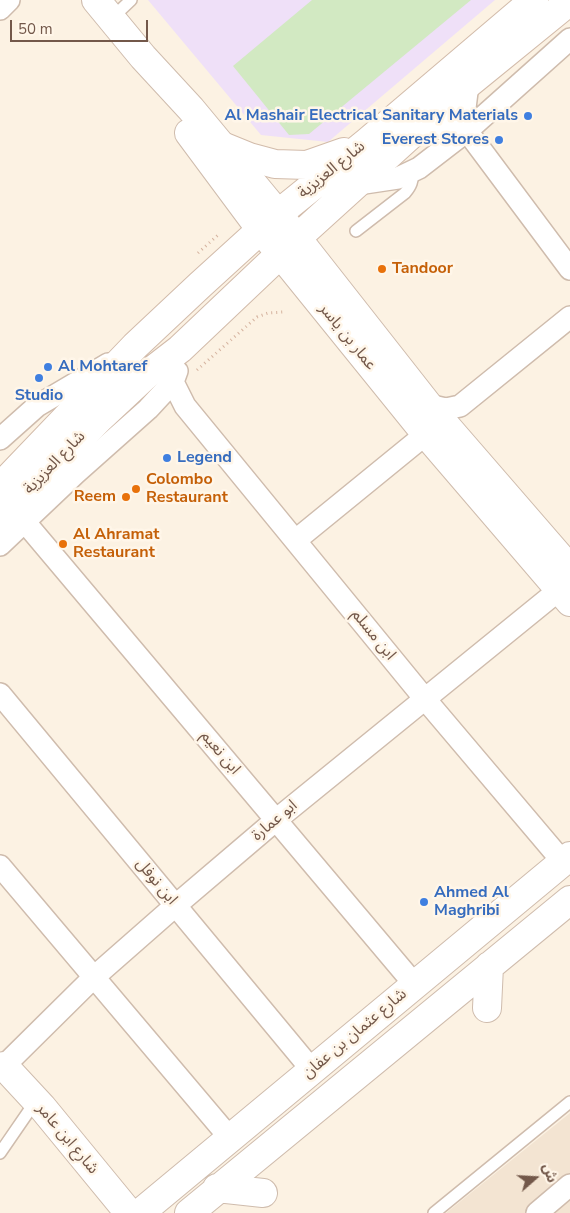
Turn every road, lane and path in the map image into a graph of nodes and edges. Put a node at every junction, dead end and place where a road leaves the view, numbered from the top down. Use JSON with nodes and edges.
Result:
{"nodes":[{"id":1,"x":9,"y":0,"type":"edge"},
{"id":2,"x":131,"y":0,"type":"edge"},
{"id":3,"x":534,"y":0,"type":"edge"},
{"id":4,"x":570,"y":0,"type":"edge"},
{"id":5,"x":0,"y":9,"type":"edge"},
{"id":6,"x":104,"y":9,"type":"edge"},
{"id":7,"x":570,"y":39,"type":"edge"},
{"id":8,"x":143,"y":58,"type":"junction"},
{"id":9,"x":468,"y":84,"type":"junction"},
{"id":10,"x":467,"y":131,"type":"junction"},
{"id":11,"x":414,"y":132,"type":"junction"},
{"id":12,"x":366,"y":143,"type":"junction"},
{"id":13,"x":222,"y":146,"type":"junction"},
{"id":14,"x":412,"y":172,"type":"junction"},
{"id":15,"x":358,"y":184,"type":"junction"},
{"id":16,"x":269,"y":222,"type":"junction"},
{"id":17,"x":356,"y":231,"type":"dead end"},
{"id":18,"x":288,"y":247,"type":"junction"},
{"id":19,"x":570,"y":269,"type":"edge"},
{"id":20,"x":283,"y":312,"type":"dead end"},
{"id":21,"x":570,"y":317,"type":"edge"},
{"id":22,"x":135,"y":346,"type":"junction"},
{"id":23,"x":180,"y":349,"type":"junction"},
{"id":24,"x":173,"y":382,"type":"junction"},
{"id":25,"x":428,"y":405,"type":"junction"},
{"id":26,"x":185,"y":406,"type":"junction"},
{"id":27,"x":148,"y":409,"type":"junction"},
{"id":28,"x":426,"y":434,"type":"junction"},
{"id":29,"x":0,"y":439,"type":"edge"},
{"id":30,"x":0,"y":487,"type":"edge"},
{"id":31,"x":12,"y":521,"type":"edge"},
{"id":32,"x":296,"y":540,"type":"junction"},
{"id":33,"x":0,"y":545,"type":"edge"},
{"id":34,"x":566,"y":587,"type":"edge"},
{"id":35,"x":0,"y":694,"type":"edge"},
{"id":36,"x":424,"y":699,"type":"junction"},
{"id":37,"x":276,"y":820,"type":"junction"},
{"id":38,"x":566,"y":859,"type":"edge"},
{"id":39,"x":0,"y":866,"type":"edge"},
{"id":40,"x":570,"y":900,"type":"edge"},
{"id":41,"x":175,"y":906,"type":"junction"},
{"id":42,"x":489,"y":966,"type":"junction"},
{"id":43,"x":94,"y":978,"type":"junction"},
{"id":44,"x":415,"y":985,"type":"junction"},
{"id":45,"x":488,"y":1008,"type":"dead end"},
{"id":46,"x":1,"y":1066,"type":"edge"},
{"id":47,"x":312,"y":1070,"type":"junction"},
{"id":48,"x":570,"y":1102,"type":"edge"},
{"id":49,"x":32,"y":1105,"type":"junction"},
{"id":50,"x":230,"y":1138,"type":"junction"},
{"id":51,"x":0,"y":1153,"type":"edge"},
{"id":52,"x":570,"y":1185,"type":"edge"},
{"id":53,"x":217,"y":1188,"type":"junction"},
{"id":54,"x":263,"y":1193,"type":"dead end"},
{"id":55,"x":113,"y":1213,"type":"edge"},
{"id":56,"x":129,"y":1213,"type":"edge"},
{"id":57,"x":140,"y":1213,"type":"edge"},
{"id":58,"x":189,"y":1213,"type":"edge"},
{"id":59,"x":434,"y":1213,"type":"edge"},
{"id":60,"x":537,"y":1213,"type":"edge"}],
"edges":[{"from":1,"to":5,"type":"street"},
{"from":2,"to":6,"type":"lane"},
{"from":3,"to":12,"type":"street","name":"شارع العزيزية"},
{"from":4,"to":9,"type":"street","name":"شارع العزيزية"},
{"from":6,"to":8,"type":"street","name":"عمار بن ياسر"},
{"from":7,"to":10,"type":"street","name":"شارع العزيزية"},
{"from":8,"to":13,"type":"street","name":"عمار بن ياسر"},
{"from":8,"to":16,"type":"street","name":"عمار بن ياسر"},
{"from":9,"to":10,"type":"street"},
{"from":9,"to":11,"type":"street","name":"شارع العزيزية"},
{"from":10,"to":11,"type":"street"},
{"from":10,"to":14,"type":"street","name":"شارع العزيزية"},
{"from":10,"to":19,"type":"street"},
{"from":11,"to":15,"type":"street","name":"شارع العزيزية"},
{"from":12,"to":13,"type":"street"},
{"from":12,"to":16,"type":"street","name":"شارع العزيزية"},
{"from":13,"to":16,"type":"street","name":"عمار بن ياسر"},
{"from":14,"to":15,"type":"street","name":"شارع العزيزية"},
{"from":14,"to":17,"type":"lane"},
{"from":15,"to":18,"type":"street","name":"شارع العزيزية"},
{"from":16,"to":18,"type":"street","name":"عمار بن ياسر"},
{"from":16,"to":22,"type":"street","name":"شارع العزيزية"},
{"from":18,"to":23,"type":"street","name":"شارع العزيزية"},
{"from":18,"to":25,"type":"street","name":"عمار بن ياسر"},
{"from":18,"to":28,"type":"street","name":"عمار بن ياسر"},
{"from":20,"to":26,"type":"path"},
{"from":21,"to":25,"type":"street"},
{"from":22,"to":29,"type":"street","name":"شارع العزيزية"},
{"from":22,"to":30,"type":"street","name":"شارع العزيزية"},
{"from":23,"to":24,"type":"street","name":"شارع العزيزية"},
{"from":23,"to":31,"type":"street","name":"شارع العزيزية"},
{"from":24,"to":26,"type":"street","name":"ابن مسلم"},
{"from":24,"to":27,"type":"street","name":"شارع العزيزية"},
{"from":25,"to":34,"type":"street","name":"عمار بن ياسر"},
{"from":26,"to":27,"type":"street"},
{"from":26,"to":32,"type":"street","name":"ابن مسلم"},
{"from":27,"to":31,"type":"street","name":"شارع العزيزية"},
{"from":28,"to":32,"type":"street"},
{"from":28,"to":34,"type":"street","name":"عمار بن ياسر"},
{"from":31,"to":33,"type":"street","name":"شارع العزيزية"},
{"from":31,"to":37,"type":"street","name":"ابن نعيم"},
{"from":32,"to":36,"type":"street","name":"ابن مسلم"},
{"from":34,"to":36,"type":"street","name":"ابو عمارة"},
{"from":35,"to":41,"type":"street","name":"ابن نوفل"},
{"from":36,"to":37,"type":"street","name":"ابو عمارة"},
{"from":36,"to":38,"type":"street","name":"ابن مسلم"},
{"from":37,"to":41,"type":"street","name":"ابو عمارة"},
{"from":37,"to":44,"type":"street","name":"ابن نعيم"},
{"from":38,"to":44,"type":"street","name":"شارع عثمان بن عفان"},
{"from":39,"to":43,"type":"street"},
{"from":40,"to":42,"type":"street","name":"شارع عثمان بن عفان"},
{"from":41,"to":43,"type":"street","name":"ابو عمارة"},
{"from":41,"to":47,"type":"street","name":"ابن نوفل"},
{"from":42,"to":45,"type":"street"},
{"from":42,"to":53,"type":"street","name":"شارع عثمان بن عفان"},
{"from":43,"to":46,"type":"street","name":"ابو عمارة"},
{"from":43,"to":50,"type":"street"},
{"from":44,"to":47,"type":"street","name":"شارع عثمان بن عفان"},
{"from":46,"to":49,"type":"street","name":"شارع ابن عامر"},
{"from":46,"to":56,"type":"street","name":"شارع ابن عامر"},
{"from":47,"to":50,"type":"street","name":"شارع عثمان بن عفان"},
{"from":48,"to":59,"type":"lane"},
{"from":49,"to":51,"type":"lane"},
{"from":49,"to":55,"type":"street","name":"شارع ابن عامر"},
{"from":50,"to":57,"type":"street","name":"شارع عثمان بن عفان"},
{"from":52,"to":60,"type":"street"},
{"from":53,"to":54,"type":"street"},
{"from":53,"to":58,"type":"street","name":"شارع عثمان بن عفان"}]}
